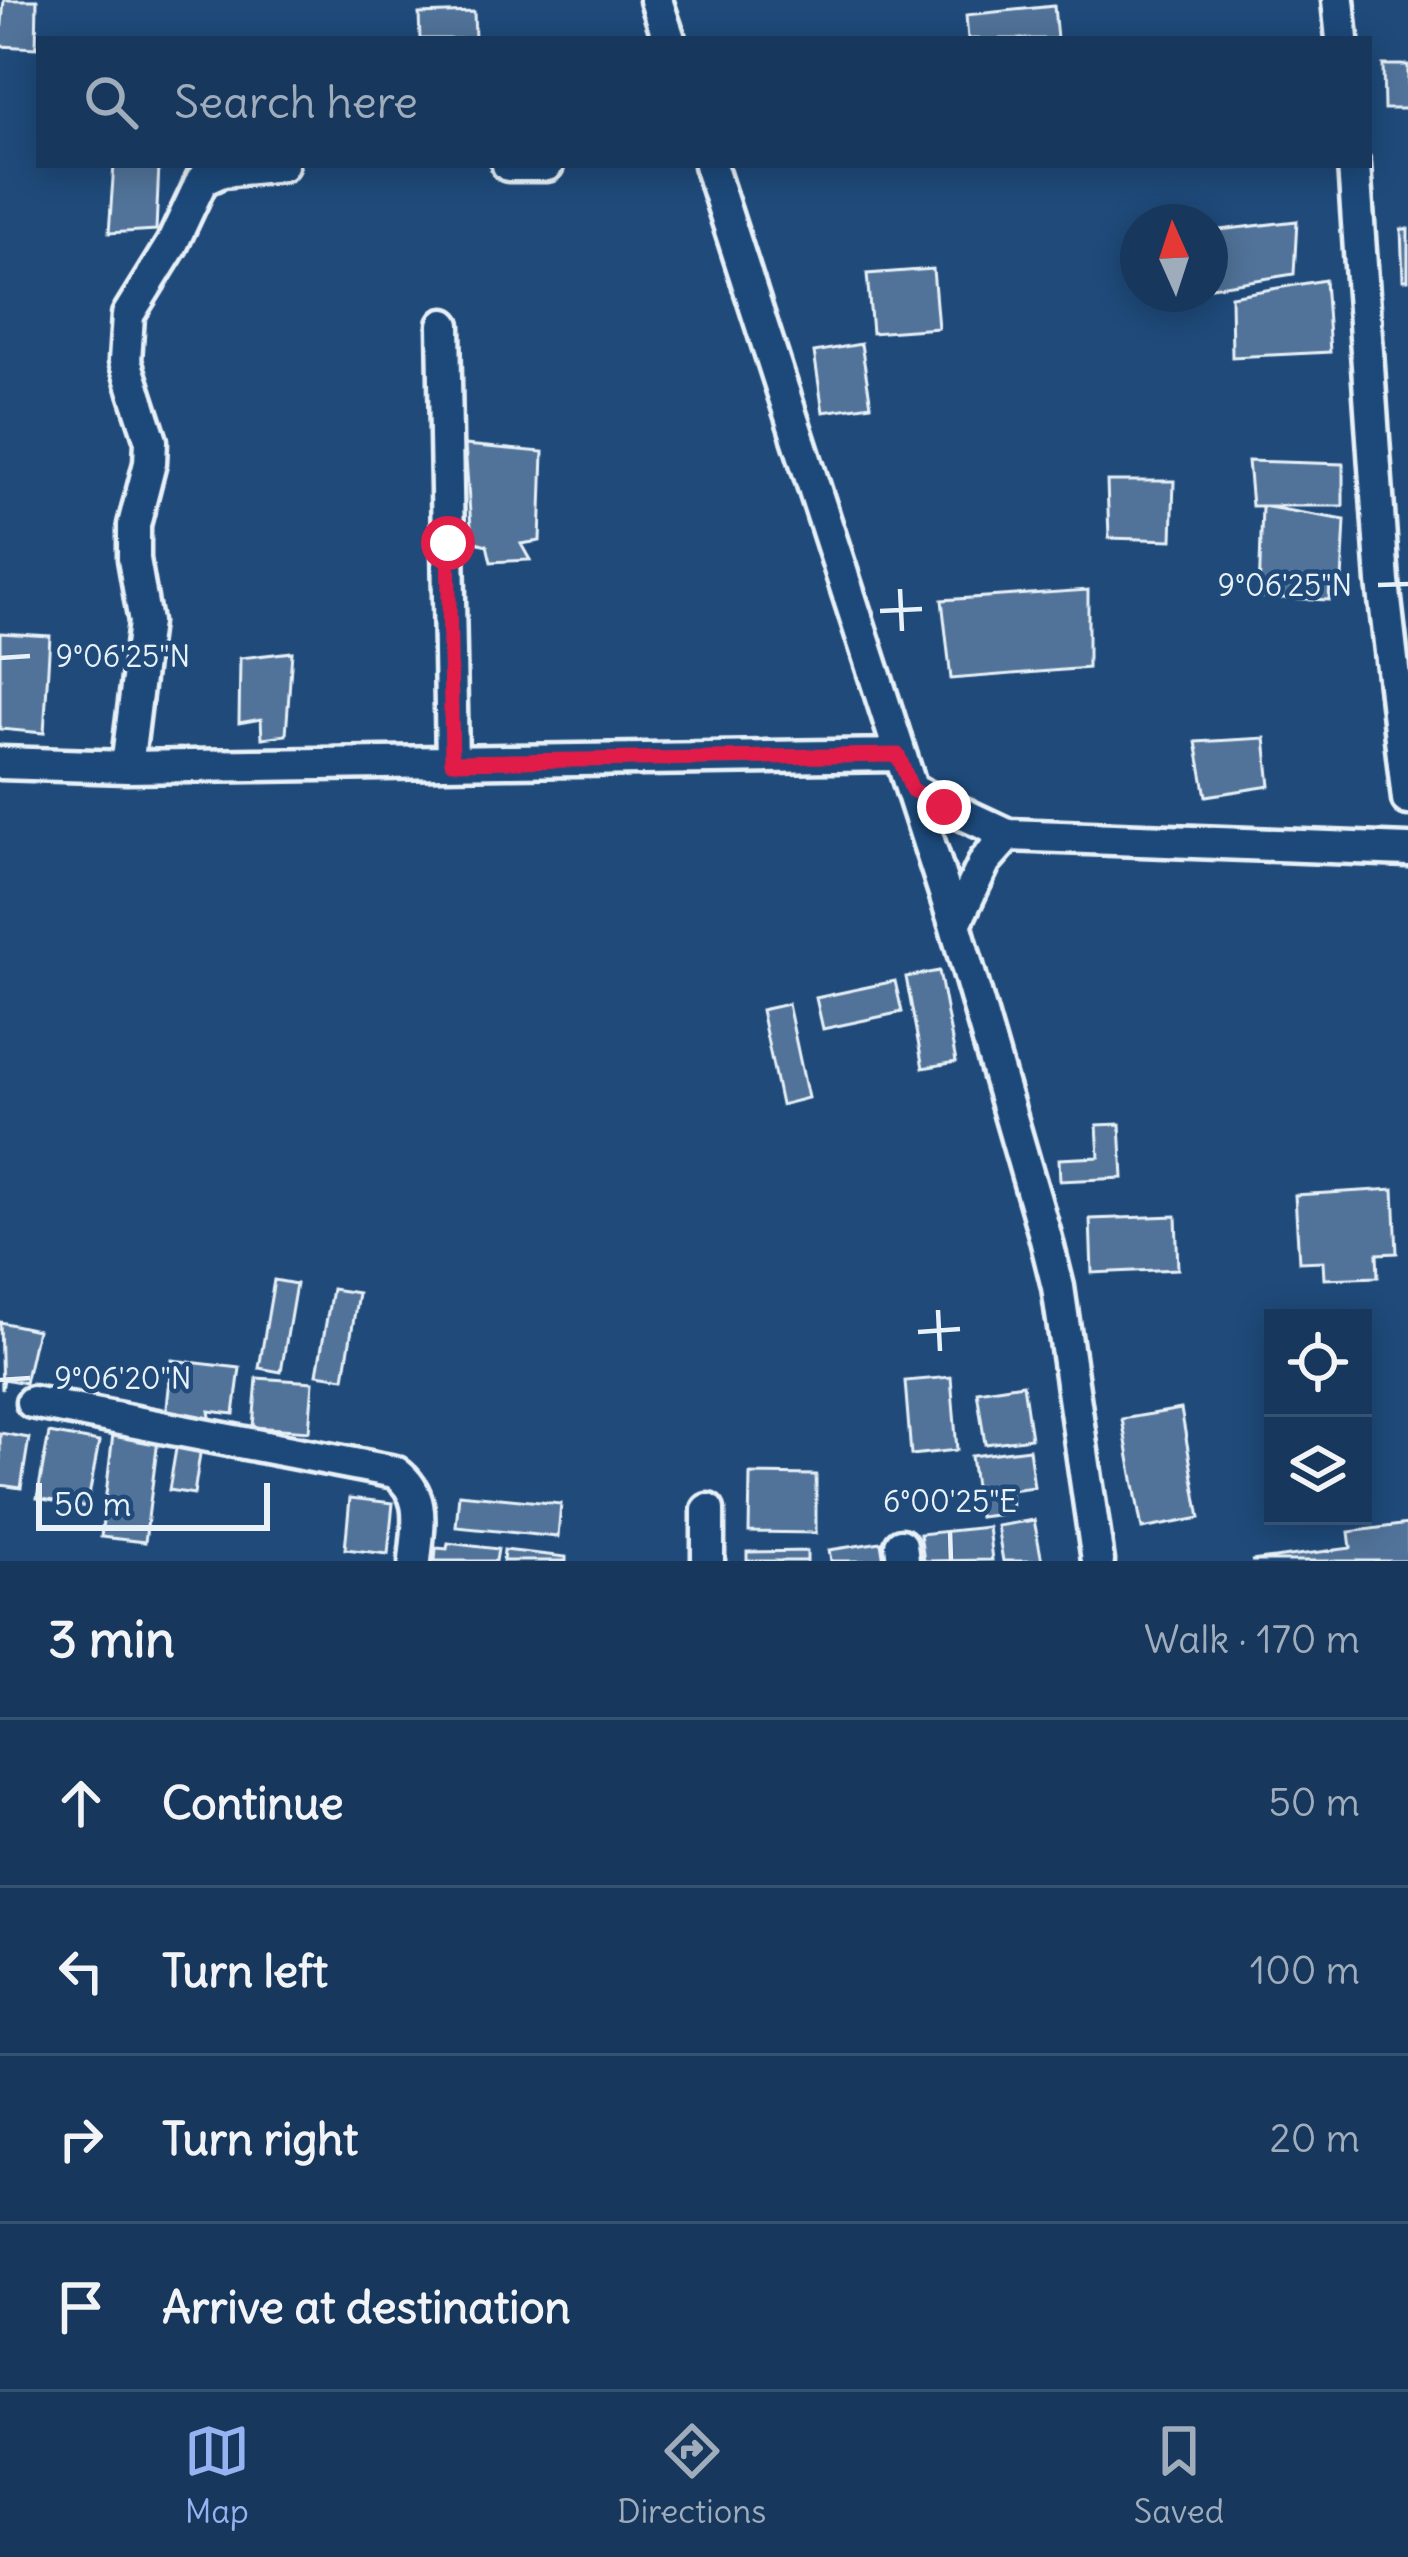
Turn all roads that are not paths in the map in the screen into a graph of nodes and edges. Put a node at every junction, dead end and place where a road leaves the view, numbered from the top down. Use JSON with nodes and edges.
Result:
{"nodes":[{"id":1,"x":656,"y":0,"type":"edge"},
{"id":2,"x":1338,"y":0,"type":"edge"},
{"id":3,"x":668,"y":36,"type":"edge"},
{"id":4,"x":1342,"y":36,"type":"edge"},
{"id":5,"x":252,"y":168,"type":"edge"},
{"id":6,"x":711,"y":168,"type":"edge"},
{"id":7,"x":1354,"y":168,"type":"edge"},
{"id":8,"x":444,"y":325,"type":"dead end"},
{"id":9,"x":898,"y":755,"type":"junction"},
{"id":10,"x":452,"y":762,"type":"junction"},
{"id":11,"x":0,"y":763,"type":"edge"},
{"id":12,"x":128,"y":767,"type":"junction"},
{"id":13,"x":912,"y":790,"type":"junction"},
{"id":14,"x":1408,"y":799,"type":"edge"},
{"id":15,"x":1008,"y":835,"type":"junction"},
{"id":16,"x":1408,"y":850,"type":"edge"},
{"id":17,"x":955,"y":924,"type":"junction"},
{"id":18,"x":32,"y":1402,"type":"dead end"},
{"id":19,"x":708,"y":1510,"type":"dead end"},
{"id":20,"x":415,"y":1561,"type":"edge"},
{"id":21,"x":708,"y":1561,"type":"edge"},
{"id":22,"x":1098,"y":1561,"type":"edge"}],
"edges":[{"from":1,"to":3,"type":"street"},
{"from":2,"to":4,"type":"street"},
{"from":5,"to":12,"type":"street"},
{"from":6,"to":9,"type":"street"},
{"from":7,"to":14,"type":"street"},
{"from":8,"to":10,"type":"street"},
{"from":9,"to":10,"type":"street"},
{"from":9,"to":13,"type":"street"},
{"from":10,"to":12,"type":"street"},
{"from":11,"to":12,"type":"street"},
{"from":13,"to":15,"type":"street"},
{"from":13,"to":17,"type":"street"},
{"from":15,"to":16,"type":"street"},
{"from":15,"to":17,"type":"street"},
{"from":17,"to":22,"type":"street"},
{"from":18,"to":20,"type":"street"},
{"from":19,"to":21,"type":"street"}]}
